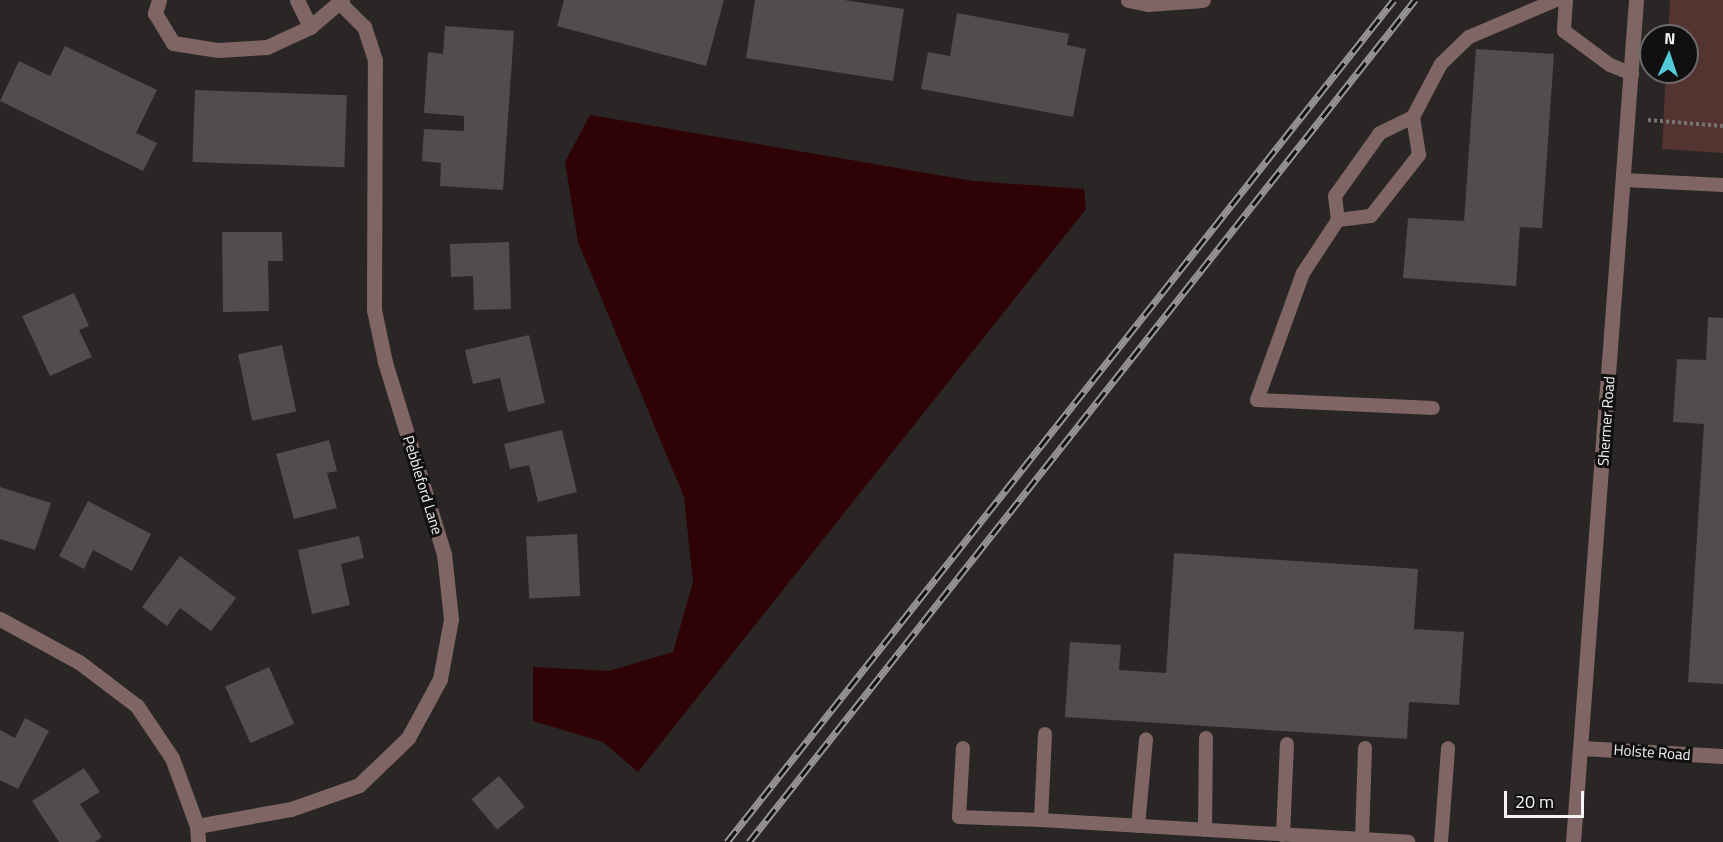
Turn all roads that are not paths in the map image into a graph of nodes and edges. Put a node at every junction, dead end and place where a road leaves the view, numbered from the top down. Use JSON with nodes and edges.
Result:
{"nodes":[{"id":1,"x":159,"y":0,"type":"edge"},
{"id":2,"x":297,"y":0,"type":"edge"},
{"id":3,"x":1128,"y":0,"type":"edge"},
{"id":4,"x":1203,"y":0,"type":"edge"},
{"id":5,"x":1556,"y":0,"type":"edge"},
{"id":6,"x":1566,"y":0,"type":"edge"},
{"id":7,"x":1636,"y":0,"type":"edge"},
{"id":8,"x":341,"y":1,"type":"edge"},
{"id":9,"x":310,"y":27,"type":"junction"},
{"id":10,"x":1632,"y":74,"type":"junction"},
{"id":11,"x":1413,"y":117,"type":"junction"},
{"id":12,"x":1624,"y":180,"type":"junction"},
{"id":13,"x":1723,"y":185,"type":"edge"},
{"id":14,"x":1338,"y":220,"type":"junction"},
{"id":15,"x":1433,"y":408,"type":"dead end"},
{"id":16,"x":0,"y":619,"type":"edge"},
{"id":17,"x":1045,"y":734,"type":"dead end"},
{"id":18,"x":1206,"y":738,"type":"dead end"},
{"id":19,"x":1146,"y":739,"type":"dead end"},
{"id":20,"x":1287,"y":744,"type":"dead end"},
{"id":21,"x":963,"y":748,"type":"dead end"},
{"id":22,"x":1365,"y":748,"type":"dead end"},
{"id":23,"x":1448,"y":748,"type":"dead end"},
{"id":24,"x":1581,"y":748,"type":"junction"},
{"id":25,"x":1723,"y":756,"type":"edge"},
{"id":26,"x":1041,"y":820,"type":"junction"},
{"id":27,"x":197,"y":826,"type":"junction"},
{"id":28,"x":1138,"y":826,"type":"junction"},
{"id":29,"x":1206,"y":830,"type":"junction"},
{"id":30,"x":1283,"y":835,"type":"junction"},
{"id":31,"x":1362,"y":839,"type":"junction"},
{"id":32,"x":198,"y":842,"type":"edge"},
{"id":33,"x":1408,"y":842,"type":"edge"},
{"id":34,"x":1442,"y":842,"type":"edge"},
{"id":35,"x":1573,"y":842,"type":"edge"}],
"edges":[{"from":1,"to":9,"type":"street"},
{"from":2,"to":9,"type":"street"},
{"from":3,"to":4,"type":"street"},
{"from":5,"to":11,"type":"lane"},
{"from":6,"to":10,"type":"lane"},
{"from":7,"to":10,"type":"street","name":"Shermer Road"},
{"from":8,"to":9,"type":"street"},
{"from":8,"to":27,"type":"street","name":"Pebbleford Lane"},
{"from":10,"to":12,"type":"street","name":"Shermer Road"},
{"from":11,"to":14,"type":"lane"},
{"from":11,"to":14,"type":"lane"},
{"from":12,"to":13,"type":"lane"},
{"from":12,"to":24,"type":"street","name":"Shermer Road"},
{"from":14,"to":15,"type":"lane"},
{"from":16,"to":27,"type":"street"},
{"from":17,"to":26,"type":"lane"},
{"from":18,"to":29,"type":"lane"},
{"from":19,"to":28,"type":"lane"},
{"from":20,"to":30,"type":"lane"},
{"from":21,"to":26,"type":"lane"},
{"from":22,"to":31,"type":"lane"},
{"from":23,"to":34,"type":"lane"},
{"from":24,"to":25,"type":"street","name":"Holste Road"},
{"from":24,"to":35,"type":"street","name":"Shermer Road"},
{"from":26,"to":28,"type":"lane"},
{"from":27,"to":32,"type":"street"},
{"from":28,"to":29,"type":"lane"},
{"from":29,"to":30,"type":"lane"},
{"from":30,"to":31,"type":"lane"},
{"from":31,"to":33,"type":"lane"}]}
